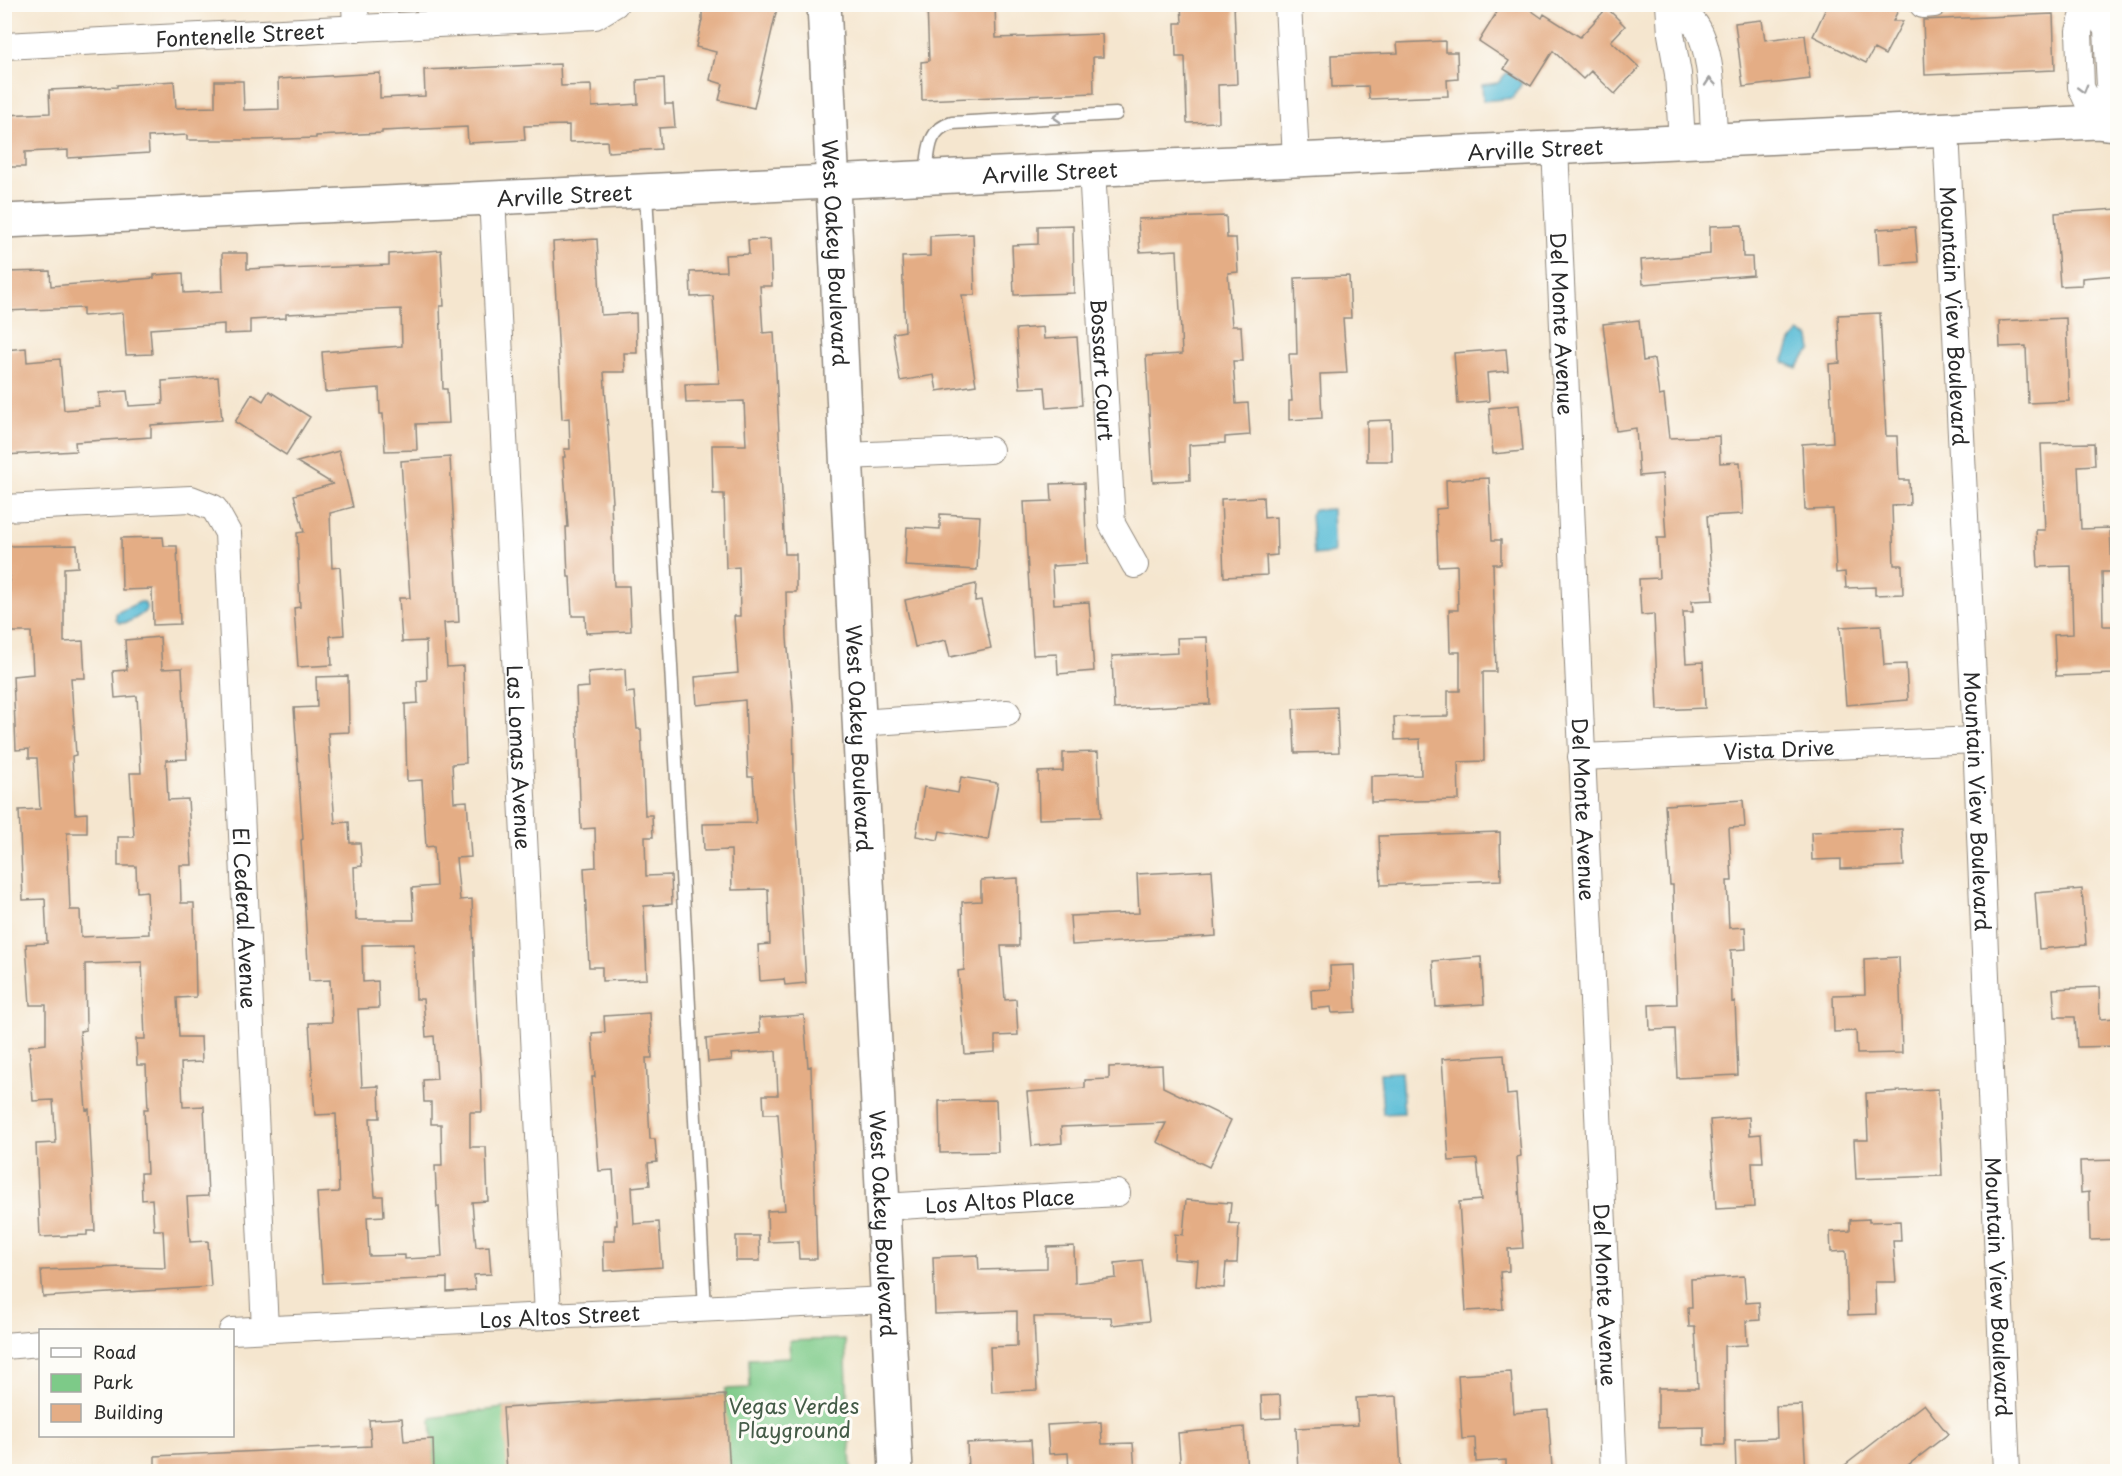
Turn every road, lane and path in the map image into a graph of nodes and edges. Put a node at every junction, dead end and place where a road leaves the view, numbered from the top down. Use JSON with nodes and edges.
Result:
{"nodes":[{"id":1,"x":824,"y":4,"type":"edge"},
{"id":2,"x":1288,"y":4,"type":"edge"},
{"id":3,"x":1670,"y":4,"type":"edge"},
{"id":4,"x":1934,"y":4,"type":"edge"},
{"id":5,"x":2087,"y":4,"type":"edge"},
{"id":6,"x":2093,"y":4,"type":"edge"},
{"id":7,"x":615,"y":5,"type":"edge"},
{"id":8,"x":1923,"y":5,"type":"edge"},
{"id":9,"x":355,"y":17,"type":"edge"},
{"id":10,"x":4,"y":46,"type":"edge"},
{"id":11,"x":2094,"y":53,"type":"junction"},
{"id":12,"x":1116,"y":114,"type":"dead end"},
{"id":13,"x":2111,"y":121,"type":"edge"},
{"id":14,"x":1946,"y":130,"type":"junction"},
{"id":15,"x":1714,"y":140,"type":"junction"},
{"id":16,"x":1682,"y":142,"type":"junction"},
{"id":17,"x":1555,"y":147,"type":"junction"},
{"id":18,"x":1296,"y":159,"type":"junction"},
{"id":19,"x":1092,"y":169,"type":"junction"},
{"id":20,"x":926,"y":176,"type":"junction"},
{"id":21,"x":833,"y":180,"type":"junction"},
{"id":22,"x":645,"y":190,"type":"junction"},
{"id":23,"x":492,"y":197,"type":"junction"},
{"id":24,"x":4,"y":220,"type":"edge"},
{"id":25,"x":990,"y":450,"type":"dead end"},
{"id":26,"x":846,"y":456,"type":"junction"},
{"id":27,"x":4,"y":508,"type":"edge"},
{"id":28,"x":1135,"y":565,"type":"dead end"},
{"id":29,"x":1007,"y":713,"type":"dead end"},
{"id":30,"x":860,"y":723,"type":"junction"},
{"id":31,"x":1976,"y":740,"type":"junction"},
{"id":32,"x":1581,"y":757,"type":"junction"},
{"id":33,"x":1117,"y":1193,"type":"dead end"},
{"id":34,"x":883,"y":1207,"type":"junction"},
{"id":35,"x":887,"y":1300,"type":"junction"},
{"id":36,"x":705,"y":1309,"type":"junction"},
{"id":37,"x":548,"y":1316,"type":"junction"},
{"id":38,"x":265,"y":1329,"type":"junction"},
{"id":39,"x":234,"y":1331,"type":"edge"},
{"id":40,"x":39,"y":1343,"type":"edge"},
{"id":41,"x":4,"y":1346,"type":"edge"},
{"id":42,"x":896,"y":1472,"type":"edge"},
{"id":43,"x":1614,"y":1472,"type":"edge"},
{"id":44,"x":2007,"y":1472,"type":"edge"}],
"edges":[{"from":1,"to":21,"type":"street","name":"West Oakey Boulevard"},
{"from":2,"to":18,"type":"street"},
{"from":15,"to":3,"type":"street","one_way":true},
{"from":3,"to":16,"type":"street"},
{"from":4,"to":8,"type":"street"},
{"from":5,"to":11,"type":"street"},
{"from":6,"to":11,"type":"street"},
{"from":7,"to":9,"type":"street","name":"Fontenelle Street"},
{"from":9,"to":10,"type":"street","name":"Fontenelle Street"},
{"from":11,"to":13,"type":"street"},
{"from":12,"to":20,"type":"lane","one_way":true},
{"from":13,"to":14,"type":"street","name":"Arville Street"},
{"from":14,"to":15,"type":"street","name":"Arville Street"},
{"from":14,"to":31,"type":"street","name":"Mountain View Boulevard"},
{"from":15,"to":16,"type":"street","name":"Arville Street"},
{"from":16,"to":17,"type":"street","name":"Arville Street"},
{"from":17,"to":18,"type":"street","name":"Arville Street"},
{"from":17,"to":32,"type":"street","name":"Del Monte Avenue"},
{"from":18,"to":19,"type":"street","name":"Arville Street"},
{"from":19,"to":20,"type":"street","name":"Arville Street"},
{"from":19,"to":28,"type":"street","name":"Bossart Court"},
{"from":20,"to":21,"type":"street","name":"Arville Street"},
{"from":21,"to":22,"type":"street","name":"Arville Street"},
{"from":21,"to":26,"type":"street","name":"West Oakey Boulevard"},
{"from":22,"to":23,"type":"street","name":"Arville Street"},
{"from":22,"to":36,"type":"lane"},
{"from":23,"to":24,"type":"street","name":"Arville Street"},
{"from":23,"to":37,"type":"street","name":"Las Lomas Avenue"},
{"from":25,"to":26,"type":"street"},
{"from":26,"to":30,"type":"street","name":"West Oakey Boulevard"},
{"from":27,"to":38,"type":"street","name":"El Cederal Avenue"},
{"from":29,"to":30,"type":"street"},
{"from":30,"to":34,"type":"street","name":"West Oakey Boulevard"},
{"from":31,"to":32,"type":"street","name":"Vista Drive"},
{"from":31,"to":44,"type":"street","name":"Mountain View Boulevard"},
{"from":32,"to":43,"type":"street","name":"Del Monte Avenue"},
{"from":33,"to":34,"type":"street","name":"Los Altos Place"},
{"from":34,"to":35,"type":"street","name":"West Oakey Boulevard"},
{"from":35,"to":36,"type":"street","name":"Los Altos Street"},
{"from":35,"to":42,"type":"street","name":"West Oakey Boulevard"},
{"from":36,"to":37,"type":"street","name":"Los Altos Street"},
{"from":37,"to":38,"type":"street","name":"Los Altos Street"},
{"from":38,"to":39,"type":"street","name":"Los Altos Street"},
{"from":40,"to":41,"type":"street"}]}
